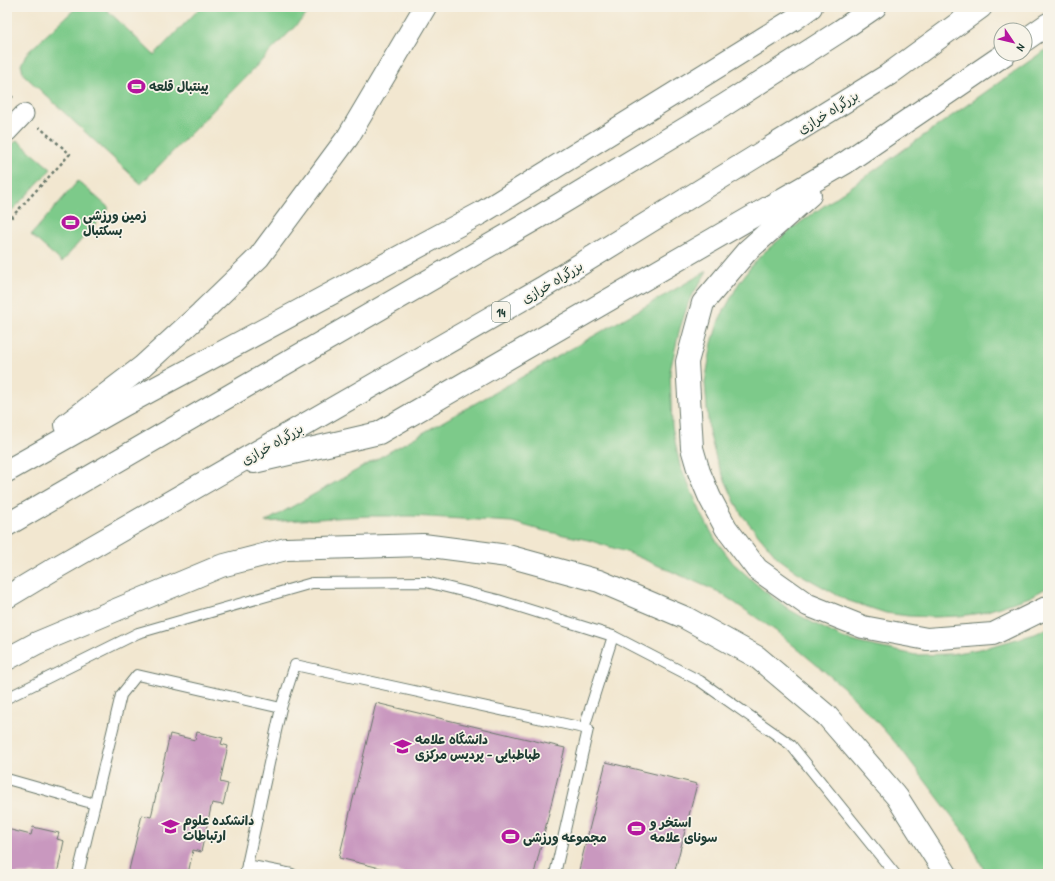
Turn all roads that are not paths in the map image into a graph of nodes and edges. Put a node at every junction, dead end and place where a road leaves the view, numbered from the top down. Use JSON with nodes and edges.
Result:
{"nodes":[{"id":1,"x":419,"y":7,"type":"edge"},
{"id":2,"x":425,"y":7,"type":"edge"},
{"id":3,"x":811,"y":7,"type":"edge"},
{"id":4,"x":875,"y":7,"type":"edge"},
{"id":5,"x":981,"y":7,"type":"edge"},
{"id":6,"x":1048,"y":24,"type":"edge"},
{"id":7,"x":1033,"y":34,"type":"edge"},
{"id":8,"x":401,"y":49,"type":"junction"},
{"id":9,"x":993,"y":62,"type":"edge"},
{"id":10,"x":24,"y":114,"type":"road end"},
{"id":11,"x":7,"y":132,"type":"edge"},
{"id":12,"x":845,"y":164,"type":"junction"},
{"id":13,"x":231,"y":467,"type":"junction"},
{"id":14,"x":7,"y":470,"type":"edge"},
{"id":15,"x":7,"y":525,"type":"edge"},
{"id":16,"x":7,"y":597,"type":"edge"},
{"id":17,"x":1048,"y":606,"type":"edge"},
{"id":18,"x":613,"y":636,"type":"junction"},
{"id":19,"x":7,"y":659,"type":"edge"},
{"id":20,"x":7,"y":698,"type":"edge"},
{"id":21,"x":281,"y":708,"type":"junction"},
{"id":22,"x":584,"y":728,"type":"junction"},
{"id":23,"x":7,"y":779,"type":"edge"},
{"id":24,"x":95,"y":804,"type":"junction"},
{"id":25,"x":246,"y":869,"type":"edge"},
{"id":26,"x":78,"y":874,"type":"edge"},
{"id":27,"x":292,"y":874,"type":"edge"},
{"id":28,"x":555,"y":874,"type":"edge"},
{"id":29,"x":895,"y":874,"type":"edge"},
{"id":30,"x":946,"y":874,"type":"edge"}],
"edges":[{"from":1,"to":8,"type":"highway"},
{"from":2,"to":8,"type":"highway"},
{"from":3,"to":14,"type":"highway"},
{"from":4,"to":15,"type":"highway"},
{"from":5,"to":13,"type":"highway","name":"بزرگراه خرازی","number":"14"},
{"from":6,"to":7,"type":"highway"},
{"from":8,"to":14,"type":"highway"},
{"from":9,"to":12,"type":"highway"},
{"from":10,"to":11,"type":"street"},
{"from":12,"to":13,"type":"highway"},
{"from":12,"to":17,"type":"highway"},
{"from":13,"to":16,"type":"highway","name":"بزرگراه خرازی","number":"14"},
{"from":18,"to":20,"type":"lane"},
{"from":18,"to":22,"type":"lane"},
{"from":18,"to":29,"type":"lane"},
{"from":19,"to":30,"type":"highway"},
{"from":21,"to":22,"type":"lane"},
{"from":21,"to":24,"type":"lane"},
{"from":21,"to":25,"type":"lane"},
{"from":22,"to":28,"type":"lane"},
{"from":23,"to":24,"type":"lane"},
{"from":24,"to":26,"type":"lane"},
{"from":25,"to":27,"type":"lane"}]}
